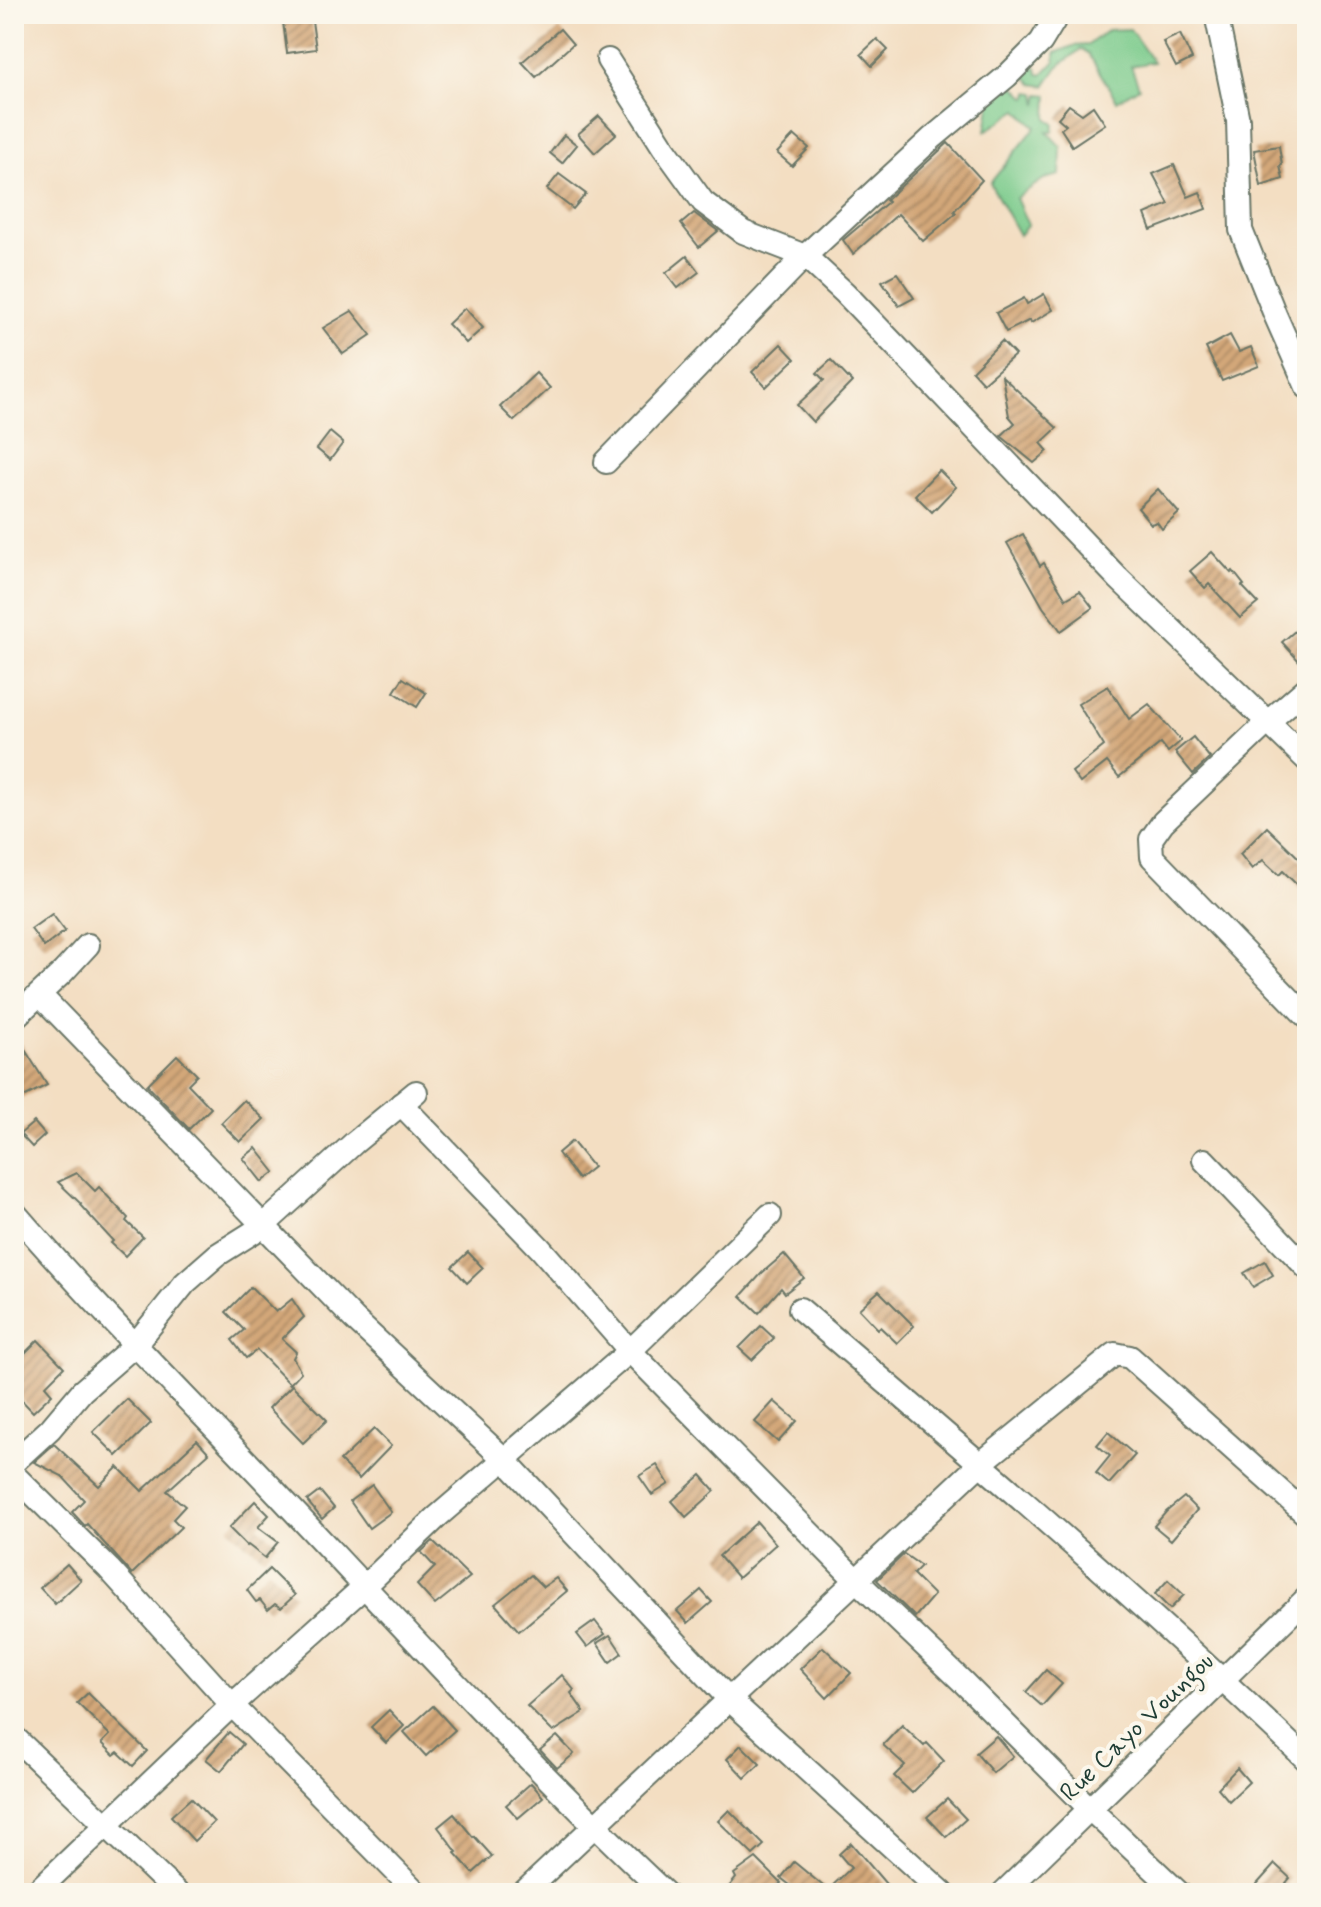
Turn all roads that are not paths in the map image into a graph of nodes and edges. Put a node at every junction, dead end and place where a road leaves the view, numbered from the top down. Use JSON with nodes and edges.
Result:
{"nodes":[{"id":1,"x":1058,"y":14,"type":"edge"},
{"id":2,"x":1216,"y":14,"type":"edge"},
{"id":3,"x":608,"y":60,"type":"dead end"},
{"id":4,"x":805,"y":256,"type":"junction"},
{"id":5,"x":1307,"y":387,"type":"edge"},
{"id":6,"x":606,"y":462,"type":"dead end"},
{"id":7,"x":1307,"y":688,"type":"edge"},
{"id":8,"x":1268,"y":722,"type":"junction"},
{"id":9,"x":1307,"y":760,"type":"edge"},
{"id":10,"x":88,"y":945,"type":"dead end"},
{"id":11,"x":40,"y":995,"type":"junction"},
{"id":12,"x":1307,"y":1017,"type":"edge"},
{"id":13,"x":14,"y":1018,"type":"edge"},
{"id":14,"x":1204,"y":1160,"type":"dead end"},
{"id":15,"x":14,"y":1212,"type":"edge"},
{"id":16,"x":770,"y":1215,"type":"dead end"},
{"id":17,"x":263,"y":1226,"type":"junction"},
{"id":18,"x":1307,"y":1268,"type":"edge"},
{"id":19,"x":800,"y":1309,"type":"dead end"},
{"id":20,"x":135,"y":1345,"type":"junction"},
{"id":21,"x":630,"y":1351,"type":"junction"},
{"id":22,"x":504,"y":1459,"type":"junction"},
{"id":23,"x":14,"y":1462,"type":"edge"},
{"id":24,"x":980,"y":1464,"type":"junction"},
{"id":25,"x":14,"y":1475,"type":"edge"},
{"id":26,"x":1307,"y":1515,"type":"edge"},
{"id":27,"x":856,"y":1580,"type":"junction"},
{"id":28,"x":365,"y":1586,"type":"junction"},
{"id":29,"x":1307,"y":1598,"type":"edge"},
{"id":30,"x":1224,"y":1680,"type":"junction"},
{"id":31,"x":729,"y":1699,"type":"junction"},
{"id":32,"x":232,"y":1705,"type":"junction"},
{"id":33,"x":14,"y":1737,"type":"edge"},
{"id":34,"x":1307,"y":1760,"type":"edge"},
{"id":35,"x":1090,"y":1809,"type":"junction"},
{"id":36,"x":108,"y":1826,"type":"junction"},
{"id":37,"x":594,"y":1827,"type":"junction"},
{"id":38,"x":35,"y":1893,"type":"edge"},
{"id":39,"x":177,"y":1893,"type":"edge"},
{"id":40,"x":417,"y":1893,"type":"edge"},
{"id":41,"x":523,"y":1893,"type":"edge"},
{"id":42,"x":665,"y":1893,"type":"edge"},
{"id":43,"x":943,"y":1893,"type":"edge"},
{"id":44,"x":1003,"y":1893,"type":"edge"},
{"id":45,"x":1179,"y":1893,"type":"edge"}],
"edges":[{"from":1,"to":4,"type":"street"},
{"from":2,"to":5,"type":"street"},
{"from":3,"to":4,"type":"street"},
{"from":4,"to":6,"type":"street"},
{"from":4,"to":8,"type":"street"},
{"from":7,"to":8,"type":"street"},
{"from":8,"to":9,"type":"street"},
{"from":8,"to":12,"type":"street"},
{"from":10,"to":11,"type":"street"},
{"from":11,"to":13,"type":"street"},
{"from":11,"to":17,"type":"street"},
{"from":14,"to":18,"type":"street"},
{"from":15,"to":20,"type":"street"},
{"from":16,"to":21,"type":"street"},
{"from":17,"to":20,"type":"street"},
{"from":17,"to":21,"type":"street"},
{"from":17,"to":22,"type":"street"},
{"from":19,"to":24,"type":"street"},
{"from":20,"to":23,"type":"street"},
{"from":20,"to":28,"type":"street"},
{"from":21,"to":22,"type":"street"},
{"from":21,"to":27,"type":"street"},
{"from":22,"to":28,"type":"street"},
{"from":22,"to":31,"type":"street"},
{"from":24,"to":26,"type":"street"},
{"from":24,"to":27,"type":"street"},
{"from":24,"to":30,"type":"street"},
{"from":25,"to":32,"type":"street"},
{"from":27,"to":31,"type":"street"},
{"from":27,"to":35,"type":"street"},
{"from":28,"to":32,"type":"street"},
{"from":28,"to":37,"type":"street"},
{"from":29,"to":30,"type":"street","name":"Rue Cayo Voungou"},
{"from":30,"to":34,"type":"street"},
{"from":30,"to":35,"type":"street","name":"Rue Cayo Voungou"},
{"from":31,"to":37,"type":"street"},
{"from":31,"to":43,"type":"street"},
{"from":32,"to":36,"type":"street"},
{"from":32,"to":40,"type":"street"},
{"from":33,"to":36,"type":"street"},
{"from":35,"to":44,"type":"street","name":"Rue Cayo Voungou"},
{"from":35,"to":45,"type":"street"},
{"from":36,"to":38,"type":"street"},
{"from":36,"to":39,"type":"street"},
{"from":37,"to":41,"type":"street"},
{"from":37,"to":42,"type":"street"}]}
